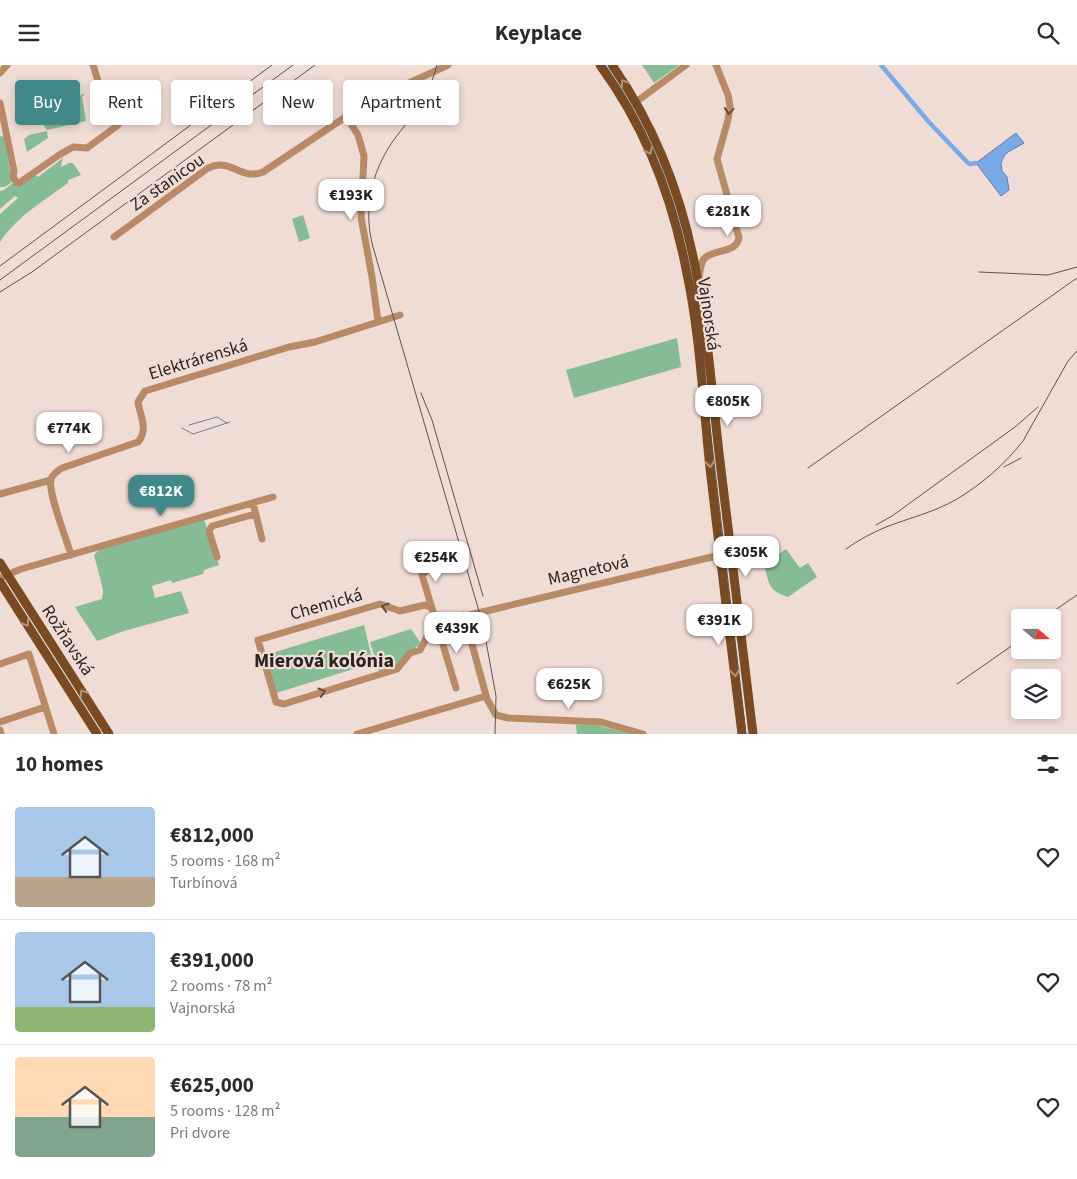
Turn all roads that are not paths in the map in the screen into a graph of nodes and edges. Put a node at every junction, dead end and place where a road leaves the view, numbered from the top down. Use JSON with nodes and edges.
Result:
{"nodes":[{"id":1,"x":7,"y":65,"type":"edge"},
{"id":2,"x":91,"y":65,"type":"edge"},
{"id":3,"x":448,"y":65,"type":"edge"},
{"id":4,"x":600,"y":65,"type":"edge"},
{"id":5,"x":612,"y":65,"type":"edge"},
{"id":6,"x":686,"y":65,"type":"edge"},
{"id":7,"x":716,"y":65,"type":"edge"},
{"id":8,"x":0,"y":73,"type":"edge"},
{"id":9,"x":415,"y":80,"type":"edge"},
{"id":10,"x":636,"y":102,"type":"junction"},
{"id":11,"x":0,"y":103,"type":"edge"},
{"id":12,"x":627,"y":108,"type":"junction"},
{"id":13,"x":343,"y":118,"type":"edge"},
{"id":14,"x":352,"y":125,"type":"edge"},
{"id":15,"x":114,"y":237,"type":"dead end"},
{"id":16,"x":698,"y":283,"type":"junction"},
{"id":17,"x":400,"y":315,"type":"dead end"},
{"id":18,"x":378,"y":321,"type":"junction"},
{"id":19,"x":51,"y":480,"type":"junction"},
{"id":20,"x":0,"y":494,"type":"edge"},
{"id":21,"x":273,"y":497,"type":"dead end"},
{"id":22,"x":253,"y":503,"type":"junction"},
{"id":23,"x":255,"y":514,"type":"junction"},
{"id":24,"x":262,"y":539,"type":"dead end"},
{"id":25,"x":71,"y":555,"type":"junction"},
{"id":26,"x":720,"y":555,"type":"junction"},
{"id":27,"x":217,"y":557,"type":"dead end"},
{"id":28,"x":0,"y":563,"type":"edge"},
{"id":29,"x":423,"y":565,"type":"dead end"},
{"id":30,"x":21,"y":569,"type":"junction"},
{"id":31,"x":2,"y":582,"type":"edge"},
{"id":32,"x":13,"y":584,"type":"junction"},
{"id":33,"x":432,"y":608,"type":"junction"},
{"id":34,"x":464,"y":615,"type":"junction"},
{"id":35,"x":437,"y":625,"type":"junction"},
{"id":36,"x":0,"y":664,"type":"edge"},
{"id":37,"x":456,"y":688,"type":"dead end"},
{"id":38,"x":486,"y":696,"type":"junction"},
{"id":39,"x":46,"y":707,"type":"junction"},
{"id":40,"x":0,"y":722,"type":"edge"},
{"id":41,"x":0,"y":730,"type":"edge"},
{"id":42,"x":1,"y":734,"type":"edge"},
{"id":43,"x":54,"y":734,"type":"edge"},
{"id":44,"x":98,"y":734,"type":"edge"},
{"id":45,"x":109,"y":734,"type":"edge"},
{"id":46,"x":357,"y":734,"type":"edge"},
{"id":47,"x":643,"y":734,"type":"edge"},
{"id":48,"x":742,"y":734,"type":"edge"},
{"id":49,"x":752,"y":734,"type":"edge"}],
"edges":[{"from":1,"to":8,"type":"street"},
{"from":2,"to":11,"type":"street"},
{"from":3,"to":9,"type":"street","name":"Za stanicou"},
{"from":4,"to":12,"type":"main road","name":"Vajnorská"},
{"from":10,"to":5,"type":"main road","name":"Vajnorská","one_way":true},
{"from":6,"to":10,"type":"street"},
{"from":7,"to":16,"type":"street","one_way":true},
{"from":10,"to":12,"type":"main road"},
{"from":10,"to":16,"type":"main road","name":"Vajnorská"},
{"from":12,"to":26,"type":"main road","name":"Vajnorská","one_way":true},
{"from":13,"to":15,"type":"street","name":"Za stanicou"},
{"from":14,"to":18,"type":"street"},
{"from":16,"to":49,"type":"main road","name":"Vajnorská"},
{"from":17,"to":18,"type":"street","name":"Elektrárenská"},
{"from":18,"to":19,"type":"street","name":"Elektrárenská"},
{"from":19,"to":20,"type":"street","name":"Elektrárenská"},
{"from":19,"to":25,"type":"street"},
{"from":21,"to":22,"type":"street"},
{"from":22,"to":23,"type":"street"},
{"from":22,"to":25,"type":"street"},
{"from":23,"to":24,"type":"street"},
{"from":23,"to":27,"type":"street"},
{"from":25,"to":30,"type":"street"},
{"from":26,"to":34,"type":"street","name":"Magnetová"},
{"from":26,"to":48,"type":"main road","name":"Vajnorská","one_way":true},
{"from":28,"to":31,"type":"main road","name":"Rožňavská"},
{"from":29,"to":33,"type":"street"},
{"from":30,"to":31,"type":"street"},
{"from":30,"to":32,"type":"street"},
{"from":31,"to":32,"type":"main road","name":"Rožňavská"},
{"from":31,"to":44,"type":"main road","name":"Rožňavská","one_way":true},
{"from":45,"to":32,"type":"main road","name":"Rožňavská","one_way":true},
{"from":33,"to":35,"type":"street"},
{"from":33,"to":35,"type":"street","name":"Chemická","one_way":true},
{"from":34,"to":35,"type":"street","name":"Magnetová"},
{"from":34,"to":38,"type":"street"},
{"from":35,"to":37,"type":"street"},
{"from":36,"to":39,"type":"street"},
{"from":38,"to":46,"type":"street"},
{"from":38,"to":47,"type":"street"},
{"from":39,"to":40,"type":"street"},
{"from":39,"to":43,"type":"street"},
{"from":41,"to":42,"type":"street"}]}
